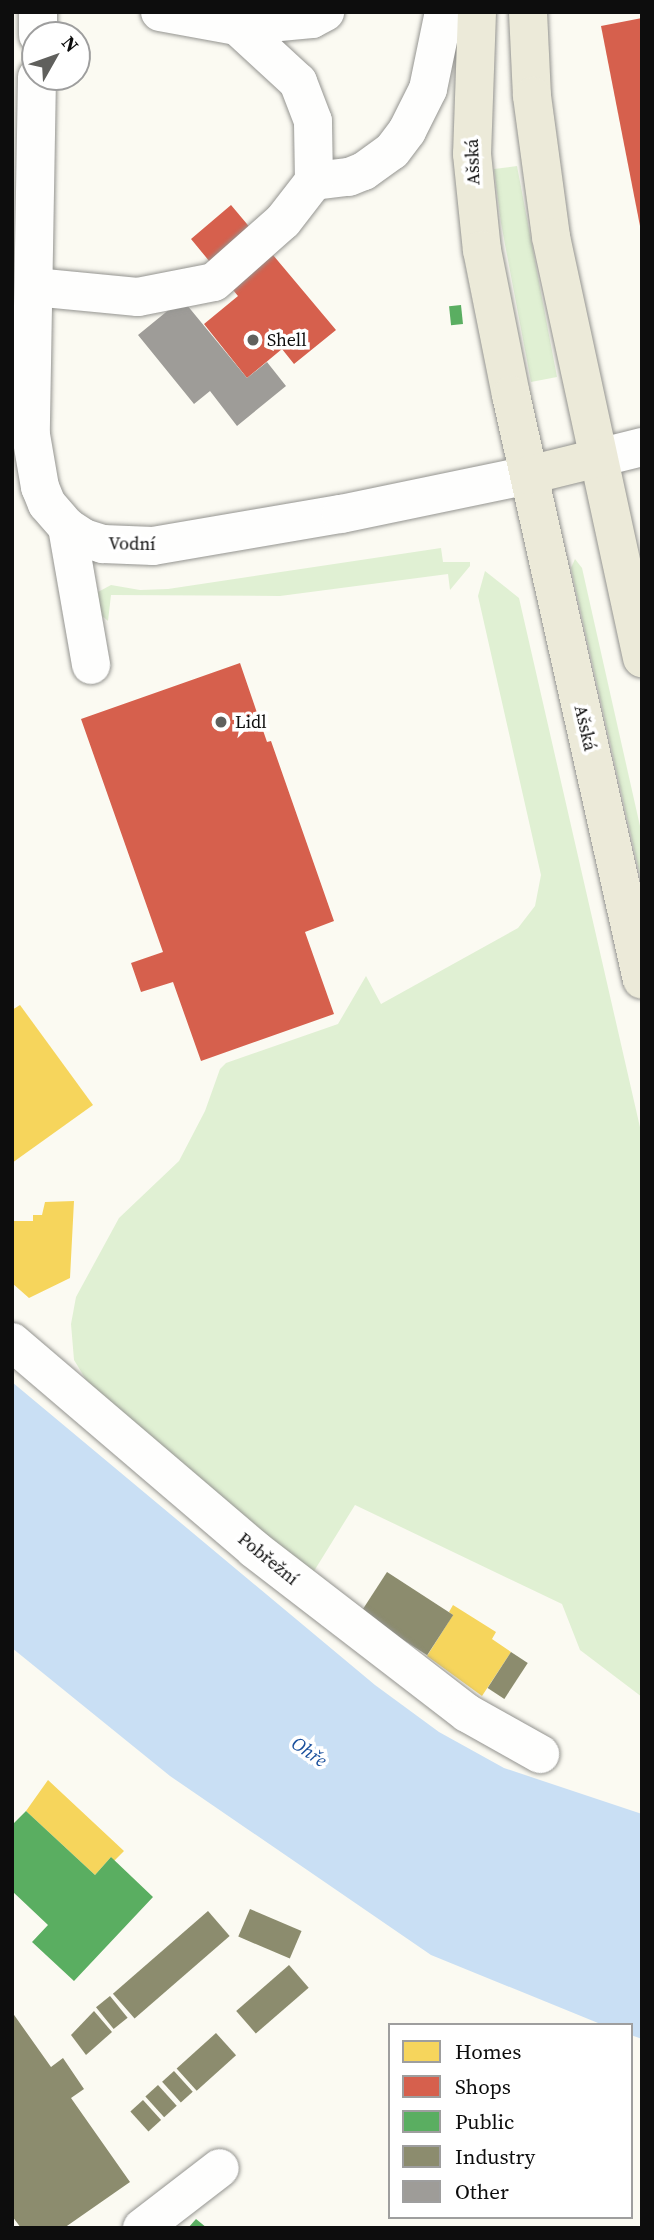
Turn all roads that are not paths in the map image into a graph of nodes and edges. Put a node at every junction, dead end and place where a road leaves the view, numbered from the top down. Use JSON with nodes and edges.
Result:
{"nodes":[{"id":1,"x":160,"y":12,"type":"edge"},
{"id":2,"x":325,"y":12,"type":"edge"},
{"id":3,"x":444,"y":12,"type":"edge"},
{"id":4,"x":477,"y":12,"type":"edge"},
{"id":5,"x":528,"y":12,"type":"edge"},
{"id":6,"x":237,"y":26,"type":"junction"},
{"id":7,"x":37,"y":91,"type":"edge"},
{"id":8,"x":314,"y":181,"type":"junction"},
{"id":9,"x":34,"y":287,"type":"junction"},
{"id":10,"x":642,"y":447,"type":"edge"},
{"id":11,"x":598,"y":458,"type":"junction"},
{"id":12,"x":529,"y":475,"type":"junction"},
{"id":13,"x":67,"y":527,"type":"junction"},
{"id":14,"x":642,"y":658,"type":"edge"},
{"id":15,"x":92,"y":665,"type":"dead end"},
{"id":16,"x":642,"y":980,"type":"edge"},
{"id":17,"x":12,"y":1342,"type":"edge"},
{"id":18,"x":540,"y":1754,"type":"dead end"},
{"id":19,"x":220,"y":2168,"type":"dead end"},
{"id":20,"x":142,"y":2228,"type":"edge"}],
"edges":[{"from":1,"to":6,"type":"street"},
{"from":2,"to":6,"type":"street"},
{"from":3,"to":8,"type":"street"},
{"from":4,"to":12,"type":"main road","name":"Ašská"},
{"from":5,"to":11,"type":"main road"},
{"from":6,"to":8,"type":"street"},
{"from":7,"to":9,"type":"street","name":"Vodní"},
{"from":8,"to":9,"type":"street"},
{"from":9,"to":13,"type":"street","name":"Vodní"},
{"from":10,"to":11,"type":"street"},
{"from":11,"to":12,"type":"main road"},
{"from":11,"to":14,"type":"main road"},
{"from":12,"to":13,"type":"street","name":"Vodní"},
{"from":12,"to":16,"type":"main road","name":"Ašská"},
{"from":13,"to":15,"type":"street"},
{"from":17,"to":18,"type":"street","name":"Pobřežní"},
{"from":19,"to":20,"type":"street"}]}
